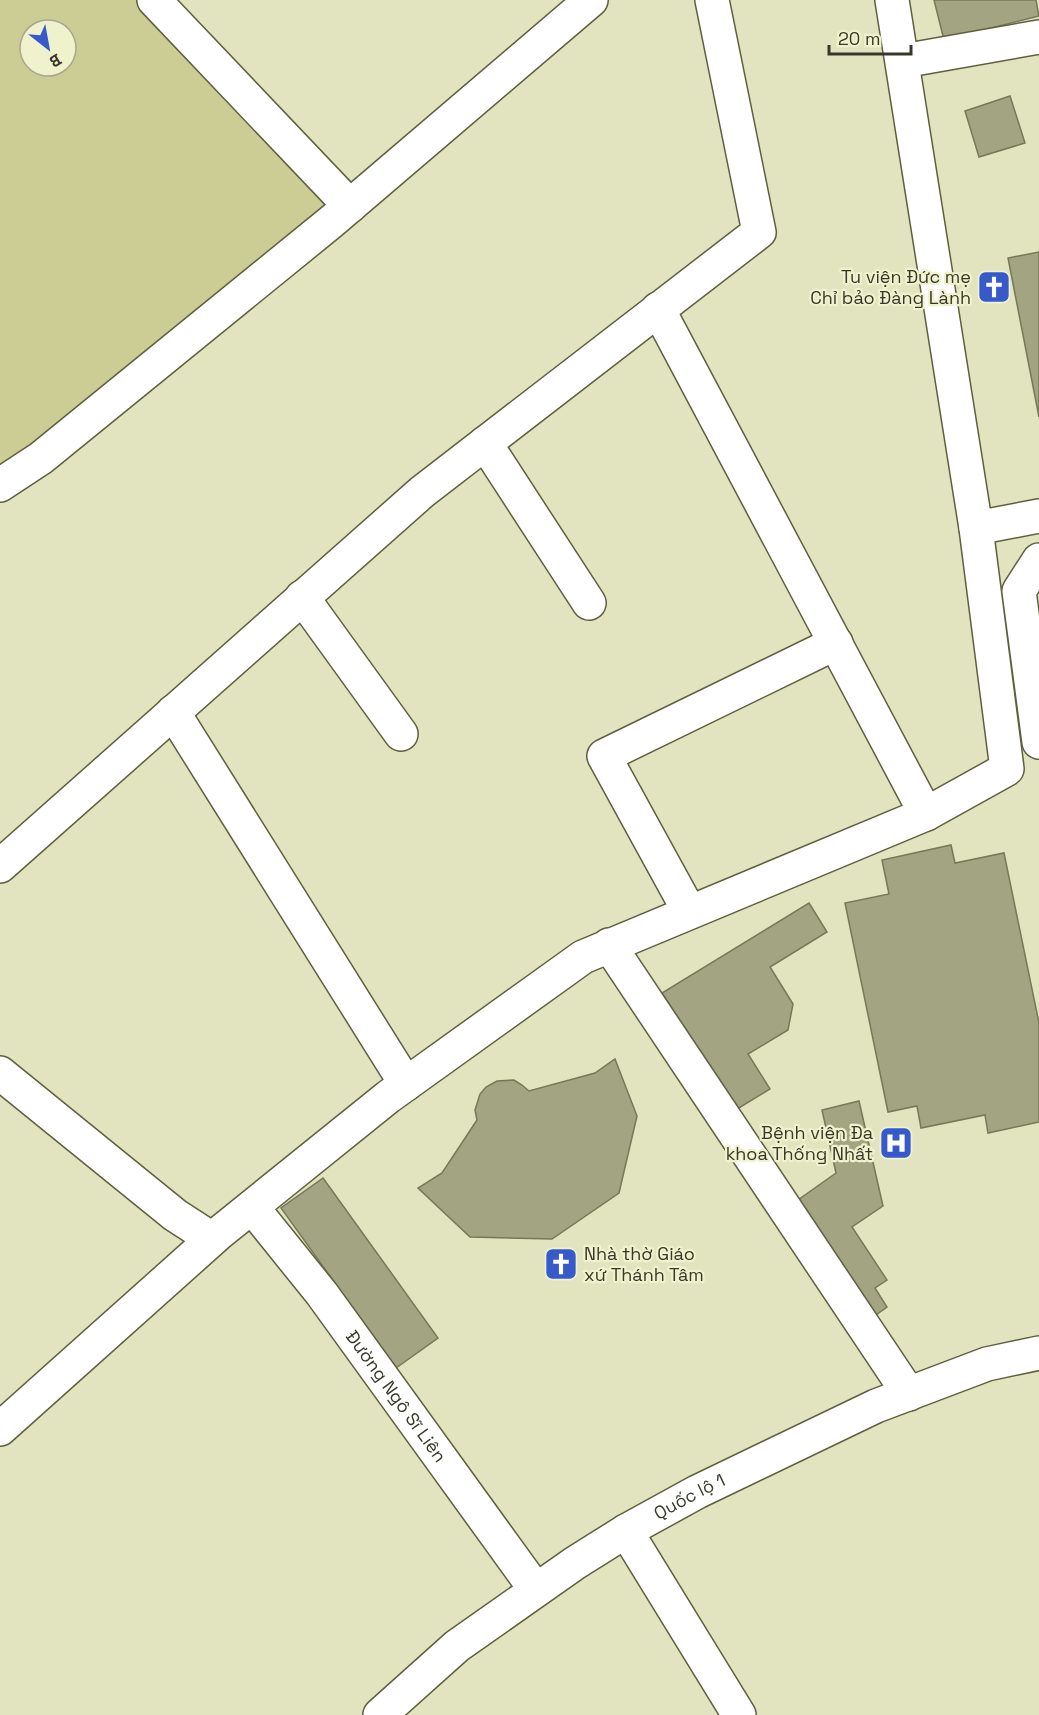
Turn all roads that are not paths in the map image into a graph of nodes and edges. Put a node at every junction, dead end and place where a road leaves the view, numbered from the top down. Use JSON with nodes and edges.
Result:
{"nodes":[{"id":1,"x":154,"y":0,"type":"edge"},
{"id":2,"x":591,"y":0,"type":"edge"},
{"id":3,"x":712,"y":0,"type":"edge"},
{"id":4,"x":892,"y":0,"type":"edge"},
{"id":5,"x":1039,"y":37,"type":"edge"},
{"id":6,"x":903,"y":61,"type":"junction"},
{"id":7,"x":350,"y":206,"type":"junction"},
{"id":8,"x":658,"y":309,"type":"junction"},
{"id":9,"x":485,"y":443,"type":"junction"},
{"id":10,"x":0,"y":485,"type":"edge"},
{"id":11,"x":1039,"y":516,"type":"edge"},
{"id":12,"x":976,"y":528,"type":"junction"},
{"id":13,"x":1039,"y":560,"type":"edge"},
{"id":14,"x":302,"y":597,"type":"junction"},
{"id":15,"x":588,"y":603,"type":"dead end"},
{"id":16,"x":836,"y":643,"type":"junction"},
{"id":17,"x":173,"y":712,"type":"junction"},
{"id":18,"x":401,"y":734,"type":"dead end"},
{"id":19,"x":1039,"y":742,"type":"edge"},
{"id":20,"x":926,"y":814,"type":"junction"},
{"id":21,"x":0,"y":866,"type":"edge"},
{"id":22,"x":689,"y":911,"type":"junction"},
{"id":23,"x":609,"y":945,"type":"junction"},
{"id":24,"x":0,"y":1073,"type":"edge"},
{"id":25,"x":406,"y":1084,"type":"junction"},
{"id":26,"x":252,"y":1207,"type":"junction"},
{"id":27,"x":212,"y":1239,"type":"junction"},
{"id":28,"x":1039,"y":1353,"type":"edge"},
{"id":29,"x":909,"y":1394,"type":"junction"},
{"id":30,"x":0,"y":1430,"type":"edge"},
{"id":31,"x":626,"y":1531,"type":"junction"},
{"id":32,"x":536,"y":1590,"type":"junction"},
{"id":33,"x":380,"y":1715,"type":"edge"},
{"id":34,"x":739,"y":1715,"type":"edge"}],
"edges":[{"from":1,"to":7,"type":"main road"},
{"from":2,"to":7,"type":"main road"},
{"from":3,"to":8,"type":"main road"},
{"from":4,"to":6,"type":"main road"},
{"from":5,"to":6,"type":"main road"},
{"from":6,"to":12,"type":"main road"},
{"from":7,"to":10,"type":"main road"},
{"from":8,"to":9,"type":"main road"},
{"from":8,"to":16,"type":"main road"},
{"from":9,"to":14,"type":"main road"},
{"from":9,"to":15,"type":"main road"},
{"from":11,"to":12,"type":"main road"},
{"from":12,"to":20,"type":"main road"},
{"from":13,"to":19,"type":"main road"},
{"from":14,"to":17,"type":"main road"},
{"from":14,"to":18,"type":"main road"},
{"from":16,"to":20,"type":"main road"},
{"from":16,"to":22,"type":"main road"},
{"from":17,"to":21,"type":"main road"},
{"from":17,"to":25,"type":"main road"},
{"from":20,"to":22,"type":"main road"},
{"from":22,"to":23,"type":"main road"},
{"from":23,"to":25,"type":"main road"},
{"from":23,"to":29,"type":"main road"},
{"from":24,"to":27,"type":"main road"},
{"from":25,"to":26,"type":"main road"},
{"from":26,"to":27,"type":"main road"},
{"from":26,"to":32,"type":"main road","name":"Đường Ngô Sĩ Liên"},
{"from":27,"to":30,"type":"main road"},
{"from":28,"to":29,"type":"main road","name":"Quốc lộ 1"},
{"from":29,"to":31,"type":"main road","name":"Quốc lộ 1"},
{"from":31,"to":32,"type":"main road","name":"Quốc lộ 1"},
{"from":31,"to":34,"type":"main road"},
{"from":32,"to":33,"type":"main road","name":"Quốc lộ 1"}]}
